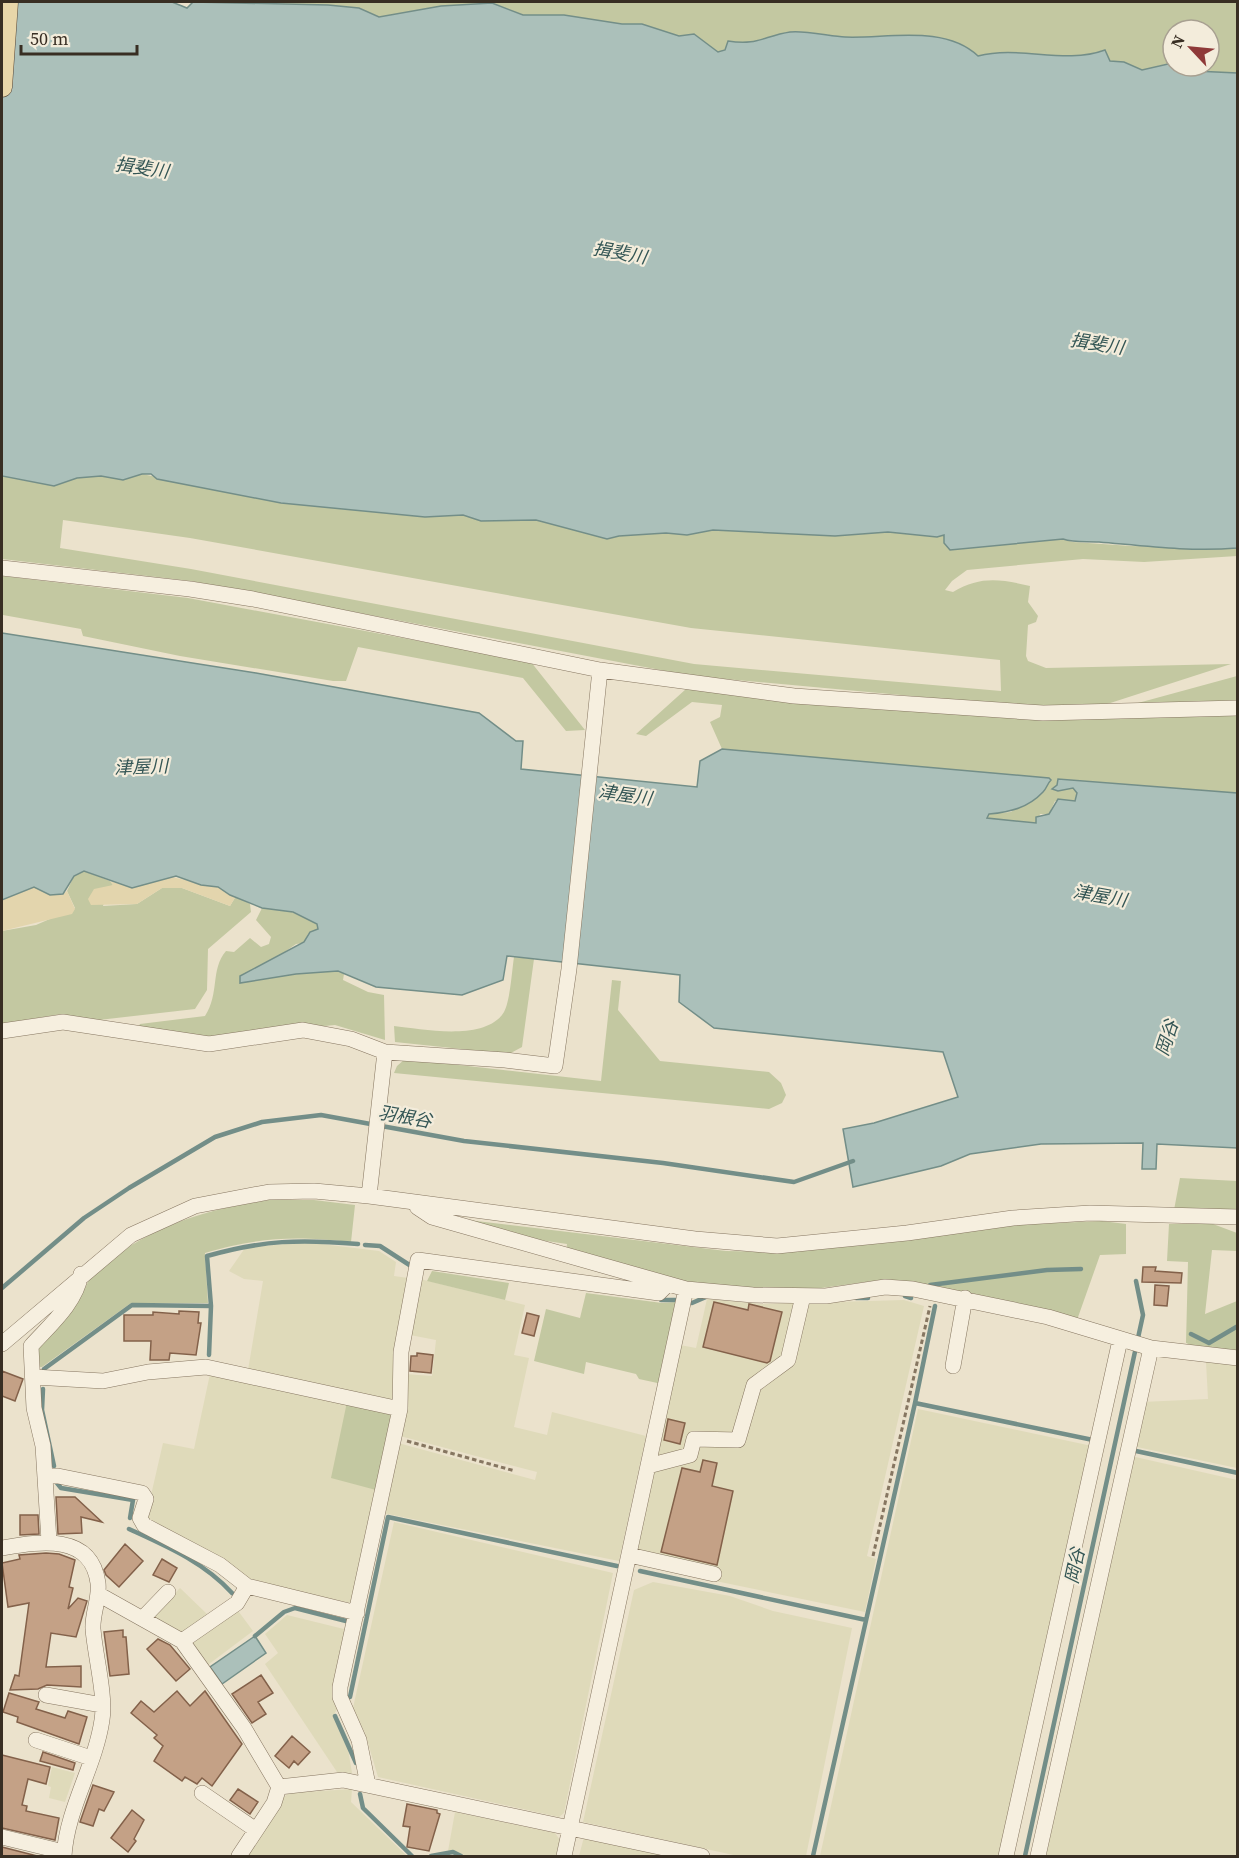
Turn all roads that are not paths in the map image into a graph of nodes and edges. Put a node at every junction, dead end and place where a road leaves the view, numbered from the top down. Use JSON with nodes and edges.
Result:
{"nodes":[{"id":1,"x":8,"y":2,"type":"edge"},
{"id":2,"x":2,"y":87,"type":"edge"},
{"id":3,"x":2,"y":568,"type":"edge"},
{"id":4,"x":600,"y":670,"type":"junction"},
{"id":5,"x":1238,"y":708,"type":"edge"},
{"id":6,"x":2,"y":1031,"type":"edge"},
{"id":7,"x":385,"y":1052,"type":"junction"},
{"id":8,"x":369,"y":1196,"type":"junction"},
{"id":9,"x":413,"y":1204,"type":"junction"},
{"id":10,"x":1217,"y":1217,"type":"junction"},
{"id":11,"x":1238,"y":1217,"type":"edge"},
{"id":12,"x":1238,"y":1227,"type":"edge"},
{"id":13,"x":81,"y":1274,"type":"junction"},
{"id":14,"x":668,"y":1285,"type":"junction"},
{"id":15,"x":686,"y":1289,"type":"junction"},
{"id":16,"x":802,"y":1296,"type":"junction"},
{"id":17,"x":965,"y":1298,"type":"junction"},
{"id":18,"x":2,"y":1344,"type":"edge"},
{"id":19,"x":1136,"y":1344,"type":"junction"},
{"id":20,"x":1238,"y":1358,"type":"edge"},
{"id":21,"x":953,"y":1366,"type":"dead end"},
{"id":22,"x":34,"y":1377,"type":"junction"},
{"id":23,"x":400,"y":1409,"type":"junction"},
{"id":24,"x":648,"y":1466,"type":"junction"},
{"id":25,"x":45,"y":1476,"type":"junction"},
{"id":26,"x":49,"y":1541,"type":"junction"},
{"id":27,"x":2,"y":1548,"type":"edge"},
{"id":28,"x":628,"y":1555,"type":"junction"},
{"id":29,"x":714,"y":1574,"type":"dead end"},
{"id":30,"x":247,"y":1586,"type":"junction"},
{"id":31,"x":168,"y":1592,"type":"dead end"},
{"id":32,"x":98,"y":1594,"type":"junction"},
{"id":33,"x":357,"y":1613,"type":"junction"},
{"id":34,"x":143,"y":1618,"type":"junction"},
{"id":35,"x":182,"y":1641,"type":"junction"},
{"id":36,"x":46,"y":1695,"type":"dead end"},
{"id":37,"x":102,"y":1705,"type":"junction"},
{"id":38,"x":36,"y":1740,"type":"dead end"},
{"id":39,"x":91,"y":1758,"type":"junction"},
{"id":40,"x":368,"y":1785,"type":"junction"},
{"id":41,"x":279,"y":1787,"type":"junction"},
{"id":42,"x":202,"y":1793,"type":"dead end"},
{"id":43,"x":570,"y":1828,"type":"junction"},
{"id":44,"x":256,"y":1830,"type":"junction"},
{"id":45,"x":2,"y":1837,"type":"edge"},
{"id":46,"x":64,"y":1854,"type":"edge"},
{"id":47,"x":239,"y":1857,"type":"edge"},
{"id":48,"x":564,"y":1857,"type":"edge"},
{"id":49,"x":702,"y":1857,"type":"edge"},
{"id":50,"x":1006,"y":1857,"type":"edge"},
{"id":51,"x":1038,"y":1857,"type":"edge"}],
"edges":[{"from":1,"to":2,"type":"main road"},
{"from":3,"to":4,"type":"street"},
{"from":4,"to":5,"type":"street"},
{"from":4,"to":7,"type":"street"},
{"from":6,"to":7,"type":"street"},
{"from":7,"to":8,"type":"street"},
{"from":8,"to":9,"type":"street"},
{"from":8,"to":13,"type":"street"},
{"from":9,"to":10,"type":"street"},
{"from":9,"to":14,"type":"street"},
{"from":10,"to":11,"type":"street"},
{"from":10,"to":12,"type":"street"},
{"from":13,"to":18,"type":"street"},
{"from":13,"to":22,"type":"street"},
{"from":14,"to":15,"type":"street"},
{"from":14,"to":23,"type":"street"},
{"from":15,"to":16,"type":"street"},
{"from":15,"to":24,"type":"street"},
{"from":16,"to":17,"type":"street"},
{"from":16,"to":24,"type":"street"},
{"from":17,"to":19,"type":"street"},
{"from":17,"to":21,"type":"street"},
{"from":19,"to":20,"type":"street"},
{"from":19,"to":50,"type":"street"},
{"from":19,"to":51,"type":"street"},
{"from":22,"to":23,"type":"street"},
{"from":22,"to":25,"type":"street"},
{"from":23,"to":33,"type":"street"},
{"from":24,"to":28,"type":"street"},
{"from":25,"to":26,"type":"street"},
{"from":25,"to":30,"type":"street"},
{"from":26,"to":27,"type":"street"},
{"from":26,"to":32,"type":"street"},
{"from":28,"to":29,"type":"street"},
{"from":28,"to":43,"type":"street"},
{"from":30,"to":33,"type":"street"},
{"from":30,"to":35,"type":"street"},
{"from":31,"to":34,"type":"street"},
{"from":32,"to":34,"type":"street"},
{"from":32,"to":37,"type":"street"},
{"from":33,"to":40,"type":"street"},
{"from":34,"to":35,"type":"street"},
{"from":35,"to":41,"type":"street"},
{"from":36,"to":37,"type":"street"},
{"from":37,"to":39,"type":"street"},
{"from":38,"to":39,"type":"street"},
{"from":39,"to":46,"type":"street"},
{"from":40,"to":41,"type":"street"},
{"from":40,"to":43,"type":"street"},
{"from":41,"to":44,"type":"street"},
{"from":42,"to":44,"type":"street"},
{"from":43,"to":48,"type":"street"},
{"from":43,"to":49,"type":"street"},
{"from":44,"to":47,"type":"street"},
{"from":45,"to":46,"type":"street"}]}
